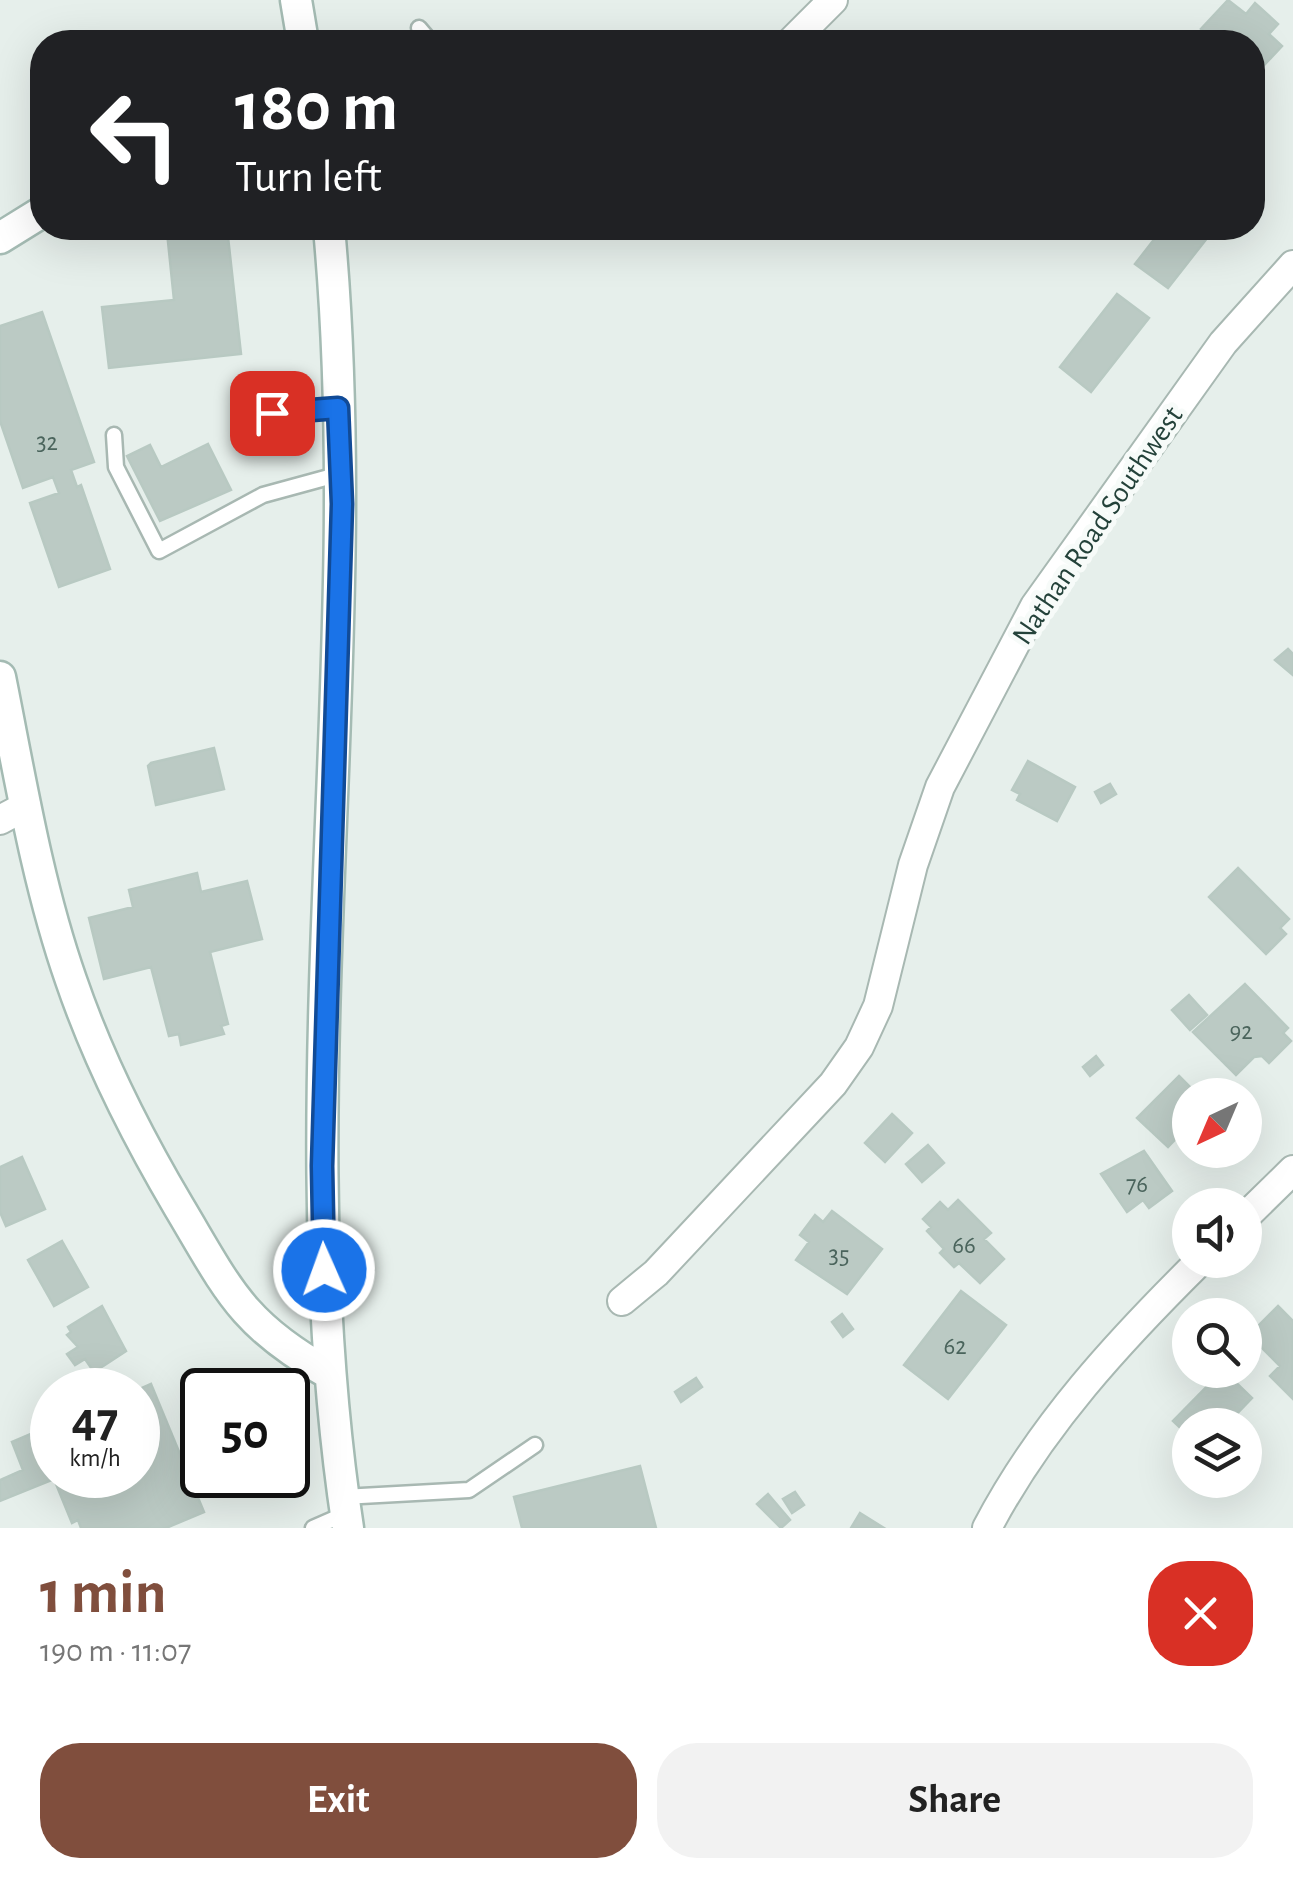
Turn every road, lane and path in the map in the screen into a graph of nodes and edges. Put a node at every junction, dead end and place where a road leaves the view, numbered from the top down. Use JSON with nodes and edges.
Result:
{"nodes":[{"id":1,"x":296,"y":0,"type":"edge"},
{"id":2,"x":834,"y":0,"type":"edge"},
{"id":3,"x":301,"y":30,"type":"edge"},
{"id":4,"x":804,"y":30,"type":"edge"},
{"id":5,"x":30,"y":219,"type":"edge"},
{"id":6,"x":0,"y":238,"type":"edge"},
{"id":7,"x":329,"y":240,"type":"edge"},
{"id":8,"x":1293,"y":265,"type":"edge"},
{"id":9,"x":338,"y":408,"type":"junction"},
{"id":10,"x":272,"y":413,"type":"dead end"},
{"id":11,"x":114,"y":435,"type":"dead end"},
{"id":12,"x":341,"y":474,"type":"junction"},
{"id":13,"x":0,"y":676,"type":"edge"},
{"id":14,"x":13,"y":813,"type":"edge"},
{"id":15,"x":1293,"y":1170,"type":"edge"},
{"id":16,"x":1262,"y":1200,"type":"edge"},
{"id":17,"x":1184,"y":1278,"type":"edge"},
{"id":18,"x":622,"y":1300,"type":"dead end"},
{"id":19,"x":328,"y":1373,"type":"junction"},
{"id":20,"x":536,"y":1445,"type":"dead end"},
{"id":21,"x":346,"y":1513,"type":"edge"},
{"id":22,"x":313,"y":1528,"type":"edge"},
{"id":23,"x":987,"y":1528,"type":"edge"}],
"edges":[{"from":1,"to":3,"type":"main road"},
{"from":2,"to":4,"type":"street"},
{"from":5,"to":6,"type":"main road"},
{"from":7,"to":9,"type":"main road"},
{"from":8,"to":18,"type":"street","name":"Nathan Road Southwest"},
{"from":9,"to":10,"type":"lane"},
{"from":9,"to":12,"type":"main road"},
{"from":11,"to":12,"type":"lane"},
{"from":12,"to":19,"type":"main road"},
{"from":13,"to":14,"type":"main road"},
{"from":14,"to":19,"type":"main road"},
{"from":15,"to":16,"type":"street"},
{"from":17,"to":23,"type":"street"},
{"from":19,"to":21,"type":"main road"},
{"from":20,"to":21,"type":"lane"},
{"from":21,"to":22,"type":"lane"}]}
